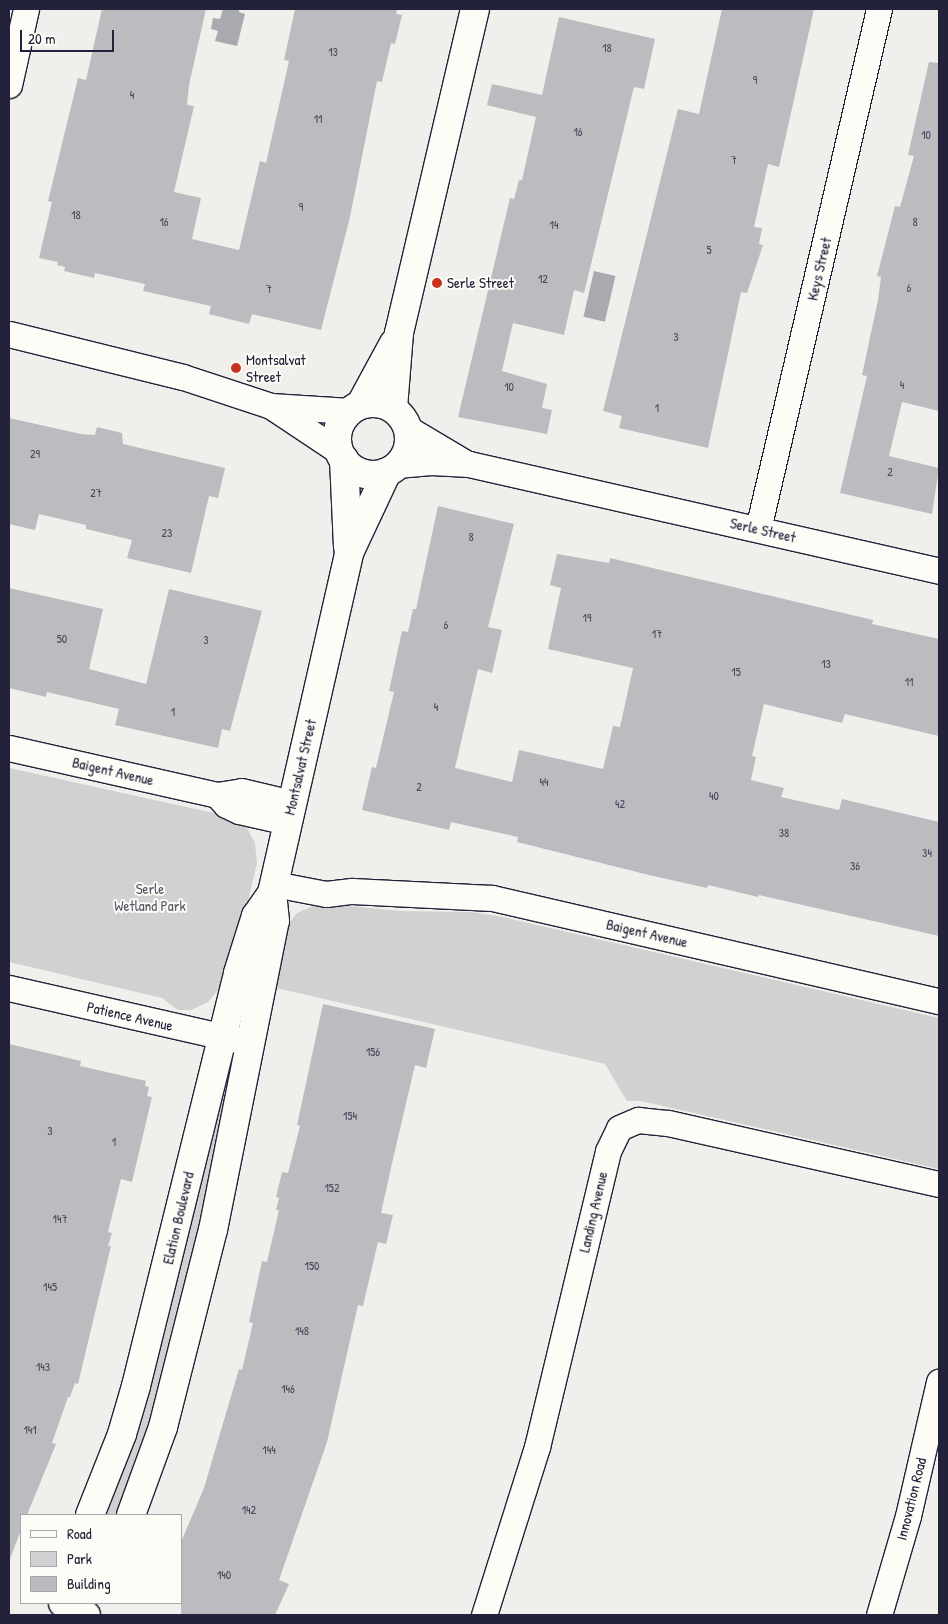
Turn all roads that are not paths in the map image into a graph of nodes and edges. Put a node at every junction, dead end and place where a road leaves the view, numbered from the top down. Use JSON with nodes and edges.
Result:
{"nodes":[{"id":1,"x":26,"y":9,"type":"edge"},
{"id":2,"x":475,"y":9,"type":"edge"},
{"id":3,"x":879,"y":9,"type":"edge"},
{"id":4,"x":9,"y":85,"type":"edge"},
{"id":5,"x":399,"y":332,"type":"junction"},
{"id":6,"x":9,"y":334,"type":"edge"},
{"id":7,"x":271,"y":406,"type":"junction"},
{"id":8,"x":355,"y":408,"type":"junction"},
{"id":9,"x":400,"y":418,"type":"junction"},
{"id":10,"x":342,"y":456,"type":"junction"},
{"id":11,"x":469,"y":464,"type":"junction"},
{"id":12,"x":392,"y":469,"type":"junction"},
{"id":13,"x":758,"y":529,"type":"junction"},
{"id":14,"x":349,"y":553,"type":"junction"},
{"id":15,"x":939,"y":571,"type":"edge"},
{"id":16,"x":9,"y":748,"type":"edge"},
{"id":17,"x":290,"y":812,"type":"junction"},
{"id":18,"x":274,"y":881,"type":"junction"},
{"id":19,"x":266,"y":919,"type":"junction"},
{"id":20,"x":9,"y":988,"type":"edge"},
{"id":21,"x":939,"y":1001,"type":"edge"},
{"id":22,"x":221,"y":1036,"type":"junction"},
{"id":23,"x":250,"y":1043,"type":"junction"},
{"id":24,"x":939,"y":1184,"type":"edge"},
{"id":25,"x":939,"y":1382,"type":"edge"},
{"id":26,"x":90,"y":1514,"type":"edge"},
{"id":27,"x":131,"y":1514,"type":"edge"},
{"id":28,"x":50,"y":1604,"type":"edge"},
{"id":29,"x":65,"y":1604,"type":"edge"},
{"id":30,"x":44,"y":1615,"type":"edge"},
{"id":31,"x":87,"y":1615,"type":"edge"},
{"id":32,"x":484,"y":1615,"type":"edge"},
{"id":33,"x":879,"y":1615,"type":"edge"}],
"edges":[{"from":1,"to":4,"type":"street"},
{"from":2,"to":5,"type":"street"},
{"from":3,"to":13,"type":"street","name":"Keys Street"},
{"from":5,"to":8,"type":"street"},
{"from":5,"to":9,"type":"street"},
{"from":6,"to":7,"type":"street"},
{"from":7,"to":8,"type":"street"},
{"from":7,"to":10,"type":"street"},
{"from":8,"to":9,"type":"street"},
{"from":8,"to":10,"type":"street"},
{"from":9,"to":11,"type":"street","name":"Serle Street"},
{"from":9,"to":12,"type":"street"},
{"from":10,"to":12,"type":"street"},
{"from":10,"to":14,"type":"street","name":"Montsalvat Street"},
{"from":11,"to":12,"type":"street","name":"Serle Street"},
{"from":11,"to":13,"type":"street","name":"Serle Street"},
{"from":12,"to":14,"type":"street","name":"Montsalvat Street"},
{"from":13,"to":15,"type":"street","name":"Serle Street"},
{"from":14,"to":17,"type":"street","name":"Montsalvat Street"},
{"from":16,"to":17,"type":"street","name":"Baigent Avenue"},
{"from":17,"to":18,"type":"street","name":"Montsalvat Street"},
{"from":18,"to":19,"type":"street","name":"Montsalvat Street"},
{"from":18,"to":21,"type":"street","name":"Baigent Avenue"},
{"from":19,"to":22,"type":"street","name":"Elation Boulevard"},
{"from":19,"to":23,"type":"street"},
{"from":20,"to":22,"type":"street","name":"Patience Avenue"},
{"from":22,"to":23,"type":"street","name":"Patience Avenue"},
{"from":22,"to":26,"type":"street","name":"Elation Boulevard"},
{"from":23,"to":27,"type":"street"},
{"from":24,"to":32,"type":"street","name":"Landing Avenue"},
{"from":25,"to":33,"type":"street","name":"Innovation Road"},
{"from":28,"to":30,"type":"street"},
{"from":29,"to":31,"type":"street"}]}
